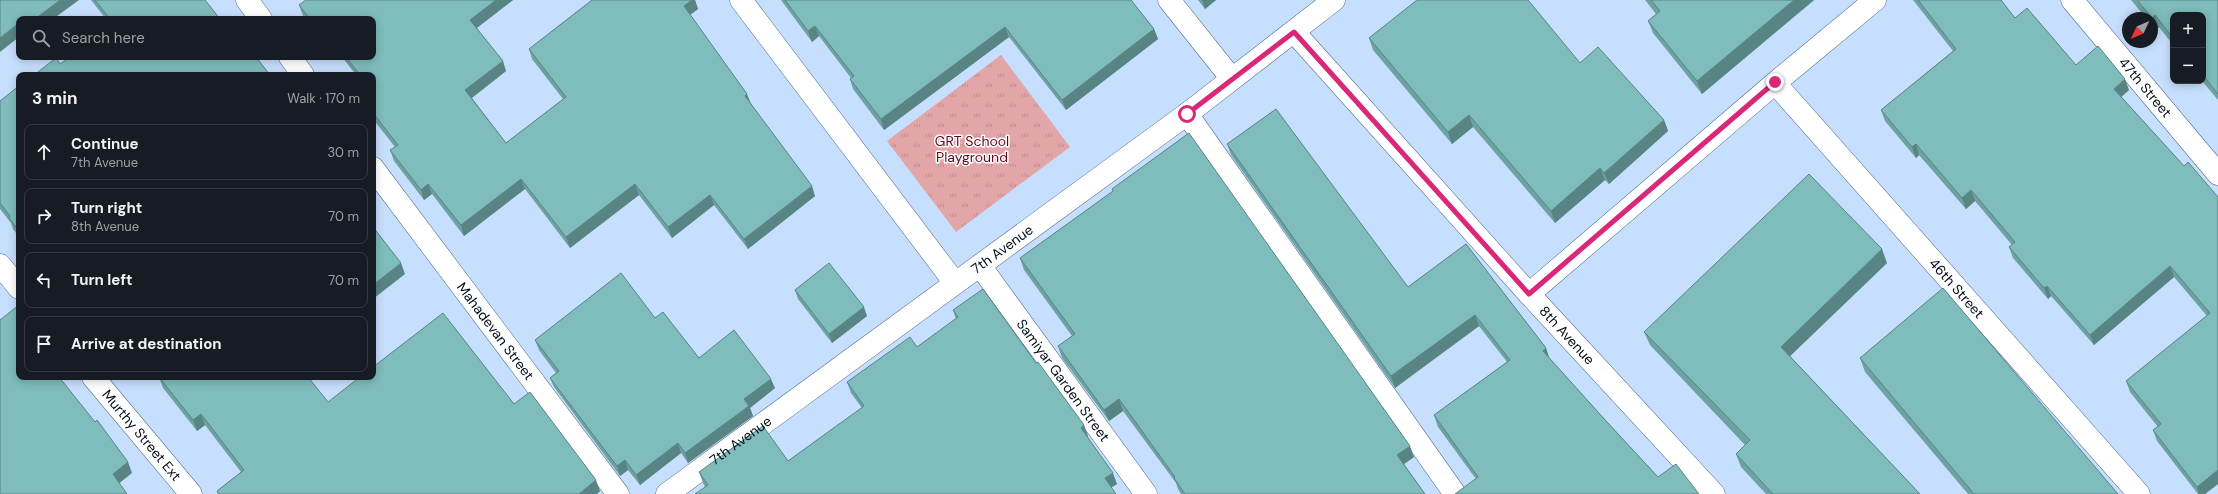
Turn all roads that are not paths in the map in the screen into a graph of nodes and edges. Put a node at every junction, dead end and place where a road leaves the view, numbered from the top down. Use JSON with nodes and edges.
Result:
{"nodes":[{"id":1,"x":247,"y":0,"type":"edge"},
{"id":2,"x":741,"y":0,"type":"edge"},
{"id":3,"x":1168,"y":0,"type":"edge"},
{"id":4,"x":1334,"y":0,"type":"edge"},
{"id":5,"x":1875,"y":0,"type":"edge"},
{"id":6,"x":2072,"y":0,"type":"edge"},
{"id":7,"x":259,"y":16,"type":"edge"},
{"id":8,"x":1294,"y":32,"type":"junction"},
{"id":9,"x":292,"y":60,"type":"edge"},
{"id":10,"x":301,"y":72,"type":"edge"},
{"id":11,"x":1232,"y":79,"type":"junction"},
{"id":12,"x":1775,"y":82,"type":"junction"},
{"id":13,"x":1187,"y":114,"type":"junction"},
{"id":14,"x":376,"y":172,"type":"edge"},
{"id":15,"x":2218,"y":174,"type":"edge"},
{"id":16,"x":0,"y":265,"type":"edge"},
{"id":17,"x":981,"y":267,"type":"junction"},
{"id":18,"x":955,"y":283,"type":"junction"},
{"id":19,"x":16,"y":284,"type":"edge"},
{"id":20,"x":1529,"y":294,"type":"junction"},
{"id":21,"x":96,"y":380,"type":"edge"},
{"id":22,"x":191,"y":494,"type":"edge"},
{"id":23,"x":618,"y":494,"type":"edge"},
{"id":24,"x":667,"y":494,"type":"edge"},
{"id":25,"x":1146,"y":494,"type":"edge"},
{"id":26,"x":1455,"y":494,"type":"edge"},
{"id":27,"x":1714,"y":494,"type":"edge"},
{"id":28,"x":2139,"y":494,"type":"edge"}],
"edges":[{"from":1,"to":7,"type":"street"},
{"from":2,"to":18,"type":"street"},
{"from":3,"to":11,"type":"street"},
{"from":4,"to":8,"type":"street","name":"7th Avenue"},
{"from":5,"to":12,"type":"street"},
{"from":6,"to":15,"type":"street","name":"47th Street"},
{"from":8,"to":11,"type":"street","name":"7th Avenue"},
{"from":8,"to":20,"type":"street","name":"8th Avenue"},
{"from":9,"to":10,"type":"street"},
{"from":11,"to":13,"type":"street","name":"7th Avenue"},
{"from":12,"to":20,"type":"street"},
{"from":12,"to":28,"type":"street","name":"46th Street"},
{"from":13,"to":17,"type":"street","name":"7th Avenue"},
{"from":13,"to":26,"type":"street"},
{"from":14,"to":23,"type":"street","name":"Mahadevan Street"},
{"from":16,"to":19,"type":"street"},
{"from":17,"to":18,"type":"street","name":"7th Avenue"},
{"from":17,"to":25,"type":"street","name":"Samiyar Garden Street"},
{"from":18,"to":24,"type":"street","name":"7th Avenue"},
{"from":20,"to":27,"type":"street","name":"8th Avenue"},
{"from":21,"to":22,"type":"street","name":"Murthy Street Ext"}]}
